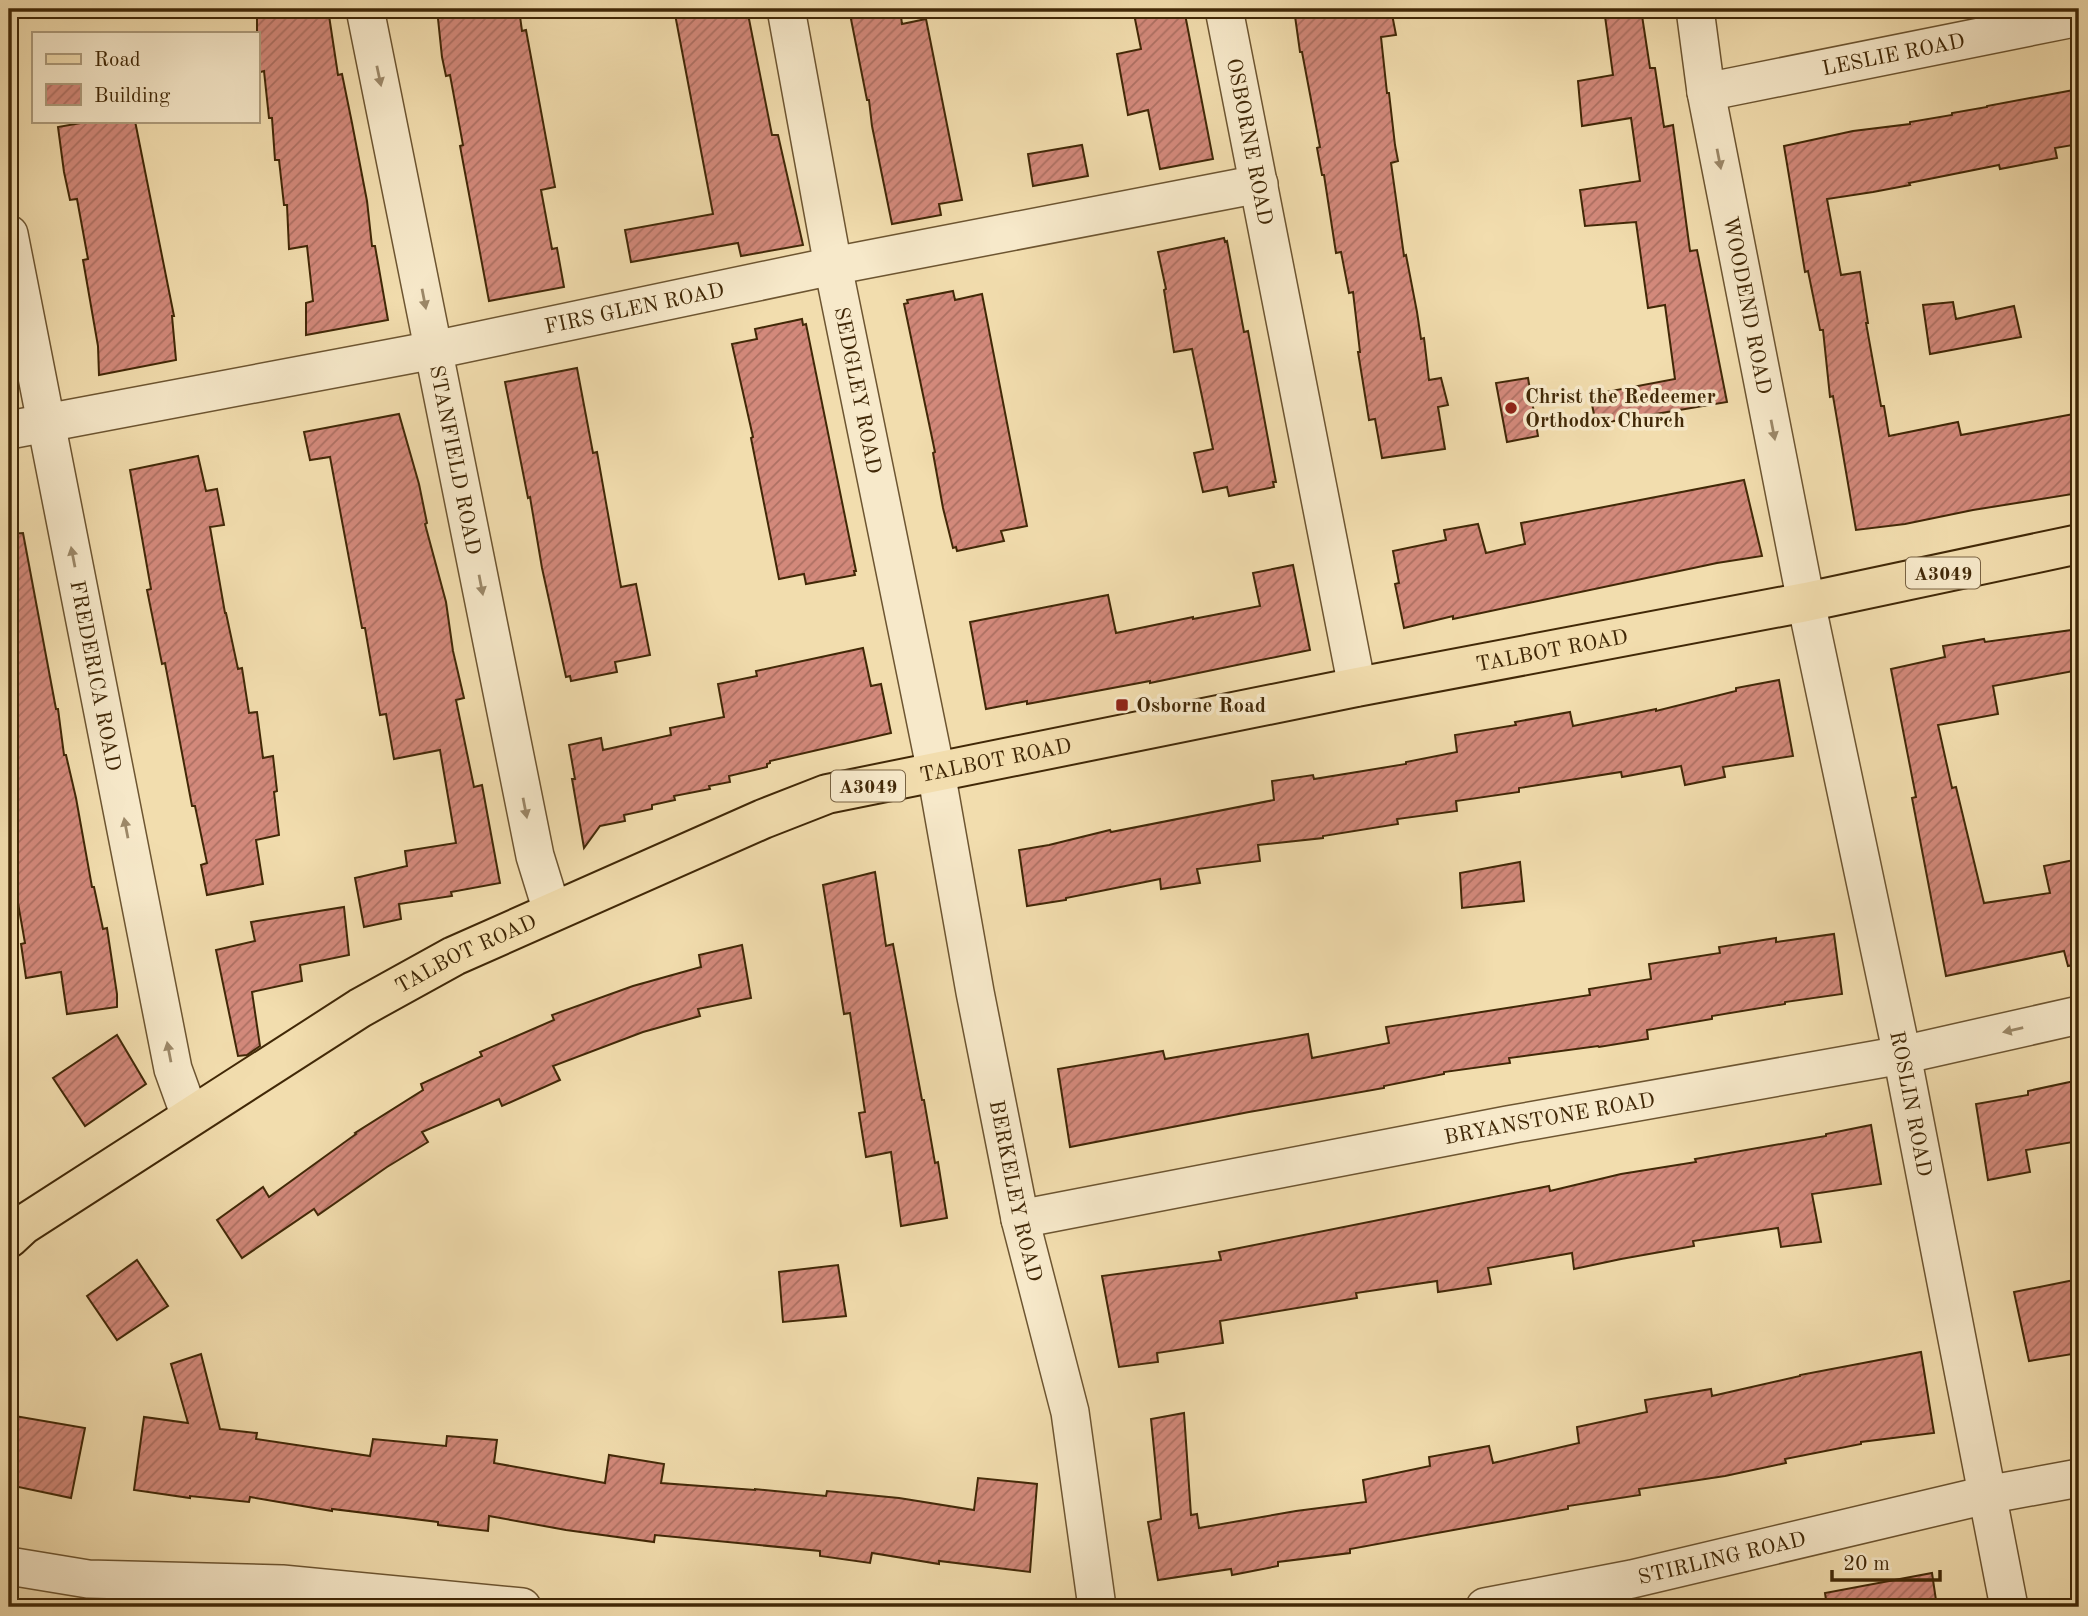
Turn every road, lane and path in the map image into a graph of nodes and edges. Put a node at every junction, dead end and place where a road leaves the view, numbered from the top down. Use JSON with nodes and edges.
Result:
{"nodes":[{"id":1,"x":365,"y":9,"type":"edge"},
{"id":2,"x":786,"y":9,"type":"edge"},
{"id":3,"x":1224,"y":9,"type":"edge"},
{"id":4,"x":1695,"y":9,"type":"edge"},
{"id":5,"x":2079,"y":17,"type":"edge"},
{"id":6,"x":1706,"y":92,"type":"junction"},
{"id":7,"x":1259,"y":184,"type":"junction"},
{"id":8,"x":9,"y":233,"type":"edge"},
{"id":9,"x":833,"y":266,"type":"junction"},
{"id":10,"x":434,"y":350,"type":"junction"},
{"id":11,"x":47,"y":422,"type":"junction"},
{"id":12,"x":9,"y":430,"type":"edge"},
{"id":13,"x":2079,"y":544,"type":"edge"},
{"id":14,"x":1806,"y":602,"type":"junction"},
{"id":15,"x":1357,"y":687,"type":"junction"},
{"id":16,"x":936,"y":772,"type":"junction"},
{"id":17,"x":552,"y":911,"type":"junction"},
{"id":18,"x":2079,"y":1015,"type":"edge"},
{"id":19,"x":1902,"y":1055,"type":"junction"},
{"id":20,"x":190,"y":1116,"type":"junction"},
{"id":21,"x":1020,"y":1219,"type":"junction"},
{"id":22,"x":14,"y":1233,"type":"edge"},
{"id":23,"x":2079,"y":1478,"type":"edge"},
{"id":24,"x":1986,"y":1495,"type":"junction"},
{"id":25,"x":9,"y":1566,"type":"edge"},
{"id":26,"x":522,"y":1607,"type":"edge"},
{"id":27,"x":1097,"y":1607,"type":"edge"},
{"id":28,"x":1485,"y":1607,"type":"edge"},
{"id":29,"x":2009,"y":1607,"type":"edge"}],
"edges":[{"from":1,"to":10,"type":"street","name":"STANFIELD ROAD","one_way":true},
{"from":2,"to":9,"type":"street","name":"SEDGLEY ROAD"},
{"from":3,"to":7,"type":"street","name":"OSBORNE ROAD"},
{"from":4,"to":6,"type":"street","name":"WOODEND ROAD"},
{"from":5,"to":6,"type":"street","name":"LESLIE ROAD"},
{"from":6,"to":14,"type":"street","name":"WOODEND ROAD","one_way":true},
{"from":7,"to":9,"type":"street","name":"FIRS GLEN ROAD"},
{"from":7,"to":15,"type":"street","name":"OSBORNE ROAD"},
{"from":8,"to":11,"type":"street","name":"FREDERICA ROAD"},
{"from":9,"to":10,"type":"street","name":"FIRS GLEN ROAD"},
{"from":9,"to":16,"type":"street","name":"SEDGLEY ROAD"},
{"from":10,"to":11,"type":"street","name":"FIRS GLEN ROAD"},
{"from":10,"to":17,"type":"street","name":"STANFIELD ROAD","one_way":true},
{"from":11,"to":12,"type":"street","name":"FIRS GLEN ROAD"},
{"from":20,"to":11,"type":"street","name":"FREDERICA ROAD","one_way":true},
{"from":13,"to":14,"type":"main road","name":"TALBOT ROAD","number":"A3049"},
{"from":14,"to":15,"type":"main road","name":"TALBOT ROAD","number":"A3049"},
{"from":14,"to":19,"type":"street","name":"ROSLIN ROAD"},
{"from":15,"to":16,"type":"main road","name":"TALBOT ROAD","number":"A3049"},
{"from":16,"to":17,"type":"main road","name":"TALBOT ROAD","number":"A3049"},
{"from":16,"to":21,"type":"street","name":"BERKELEY ROAD"},
{"from":17,"to":20,"type":"main road","name":"TALBOT ROAD","number":"A3049"},
{"from":18,"to":19,"type":"street","name":"BRYANSTONE ROAD","one_way":true},
{"from":19,"to":21,"type":"street","name":"BRYANSTONE ROAD"},
{"from":19,"to":24,"type":"street","name":"ROSLIN ROAD"},
{"from":20,"to":22,"type":"main road","name":"TALBOT ROAD","number":"A3049"},
{"from":21,"to":27,"type":"street","name":"BERKELEY ROAD"},
{"from":23,"to":24,"type":"street","name":"STIRLING ROAD"},
{"from":24,"to":28,"type":"street","name":"STIRLING ROAD"},
{"from":24,"to":29,"type":"street","name":"ROSLIN ROAD"},
{"from":25,"to":26,"type":"street"}]}
